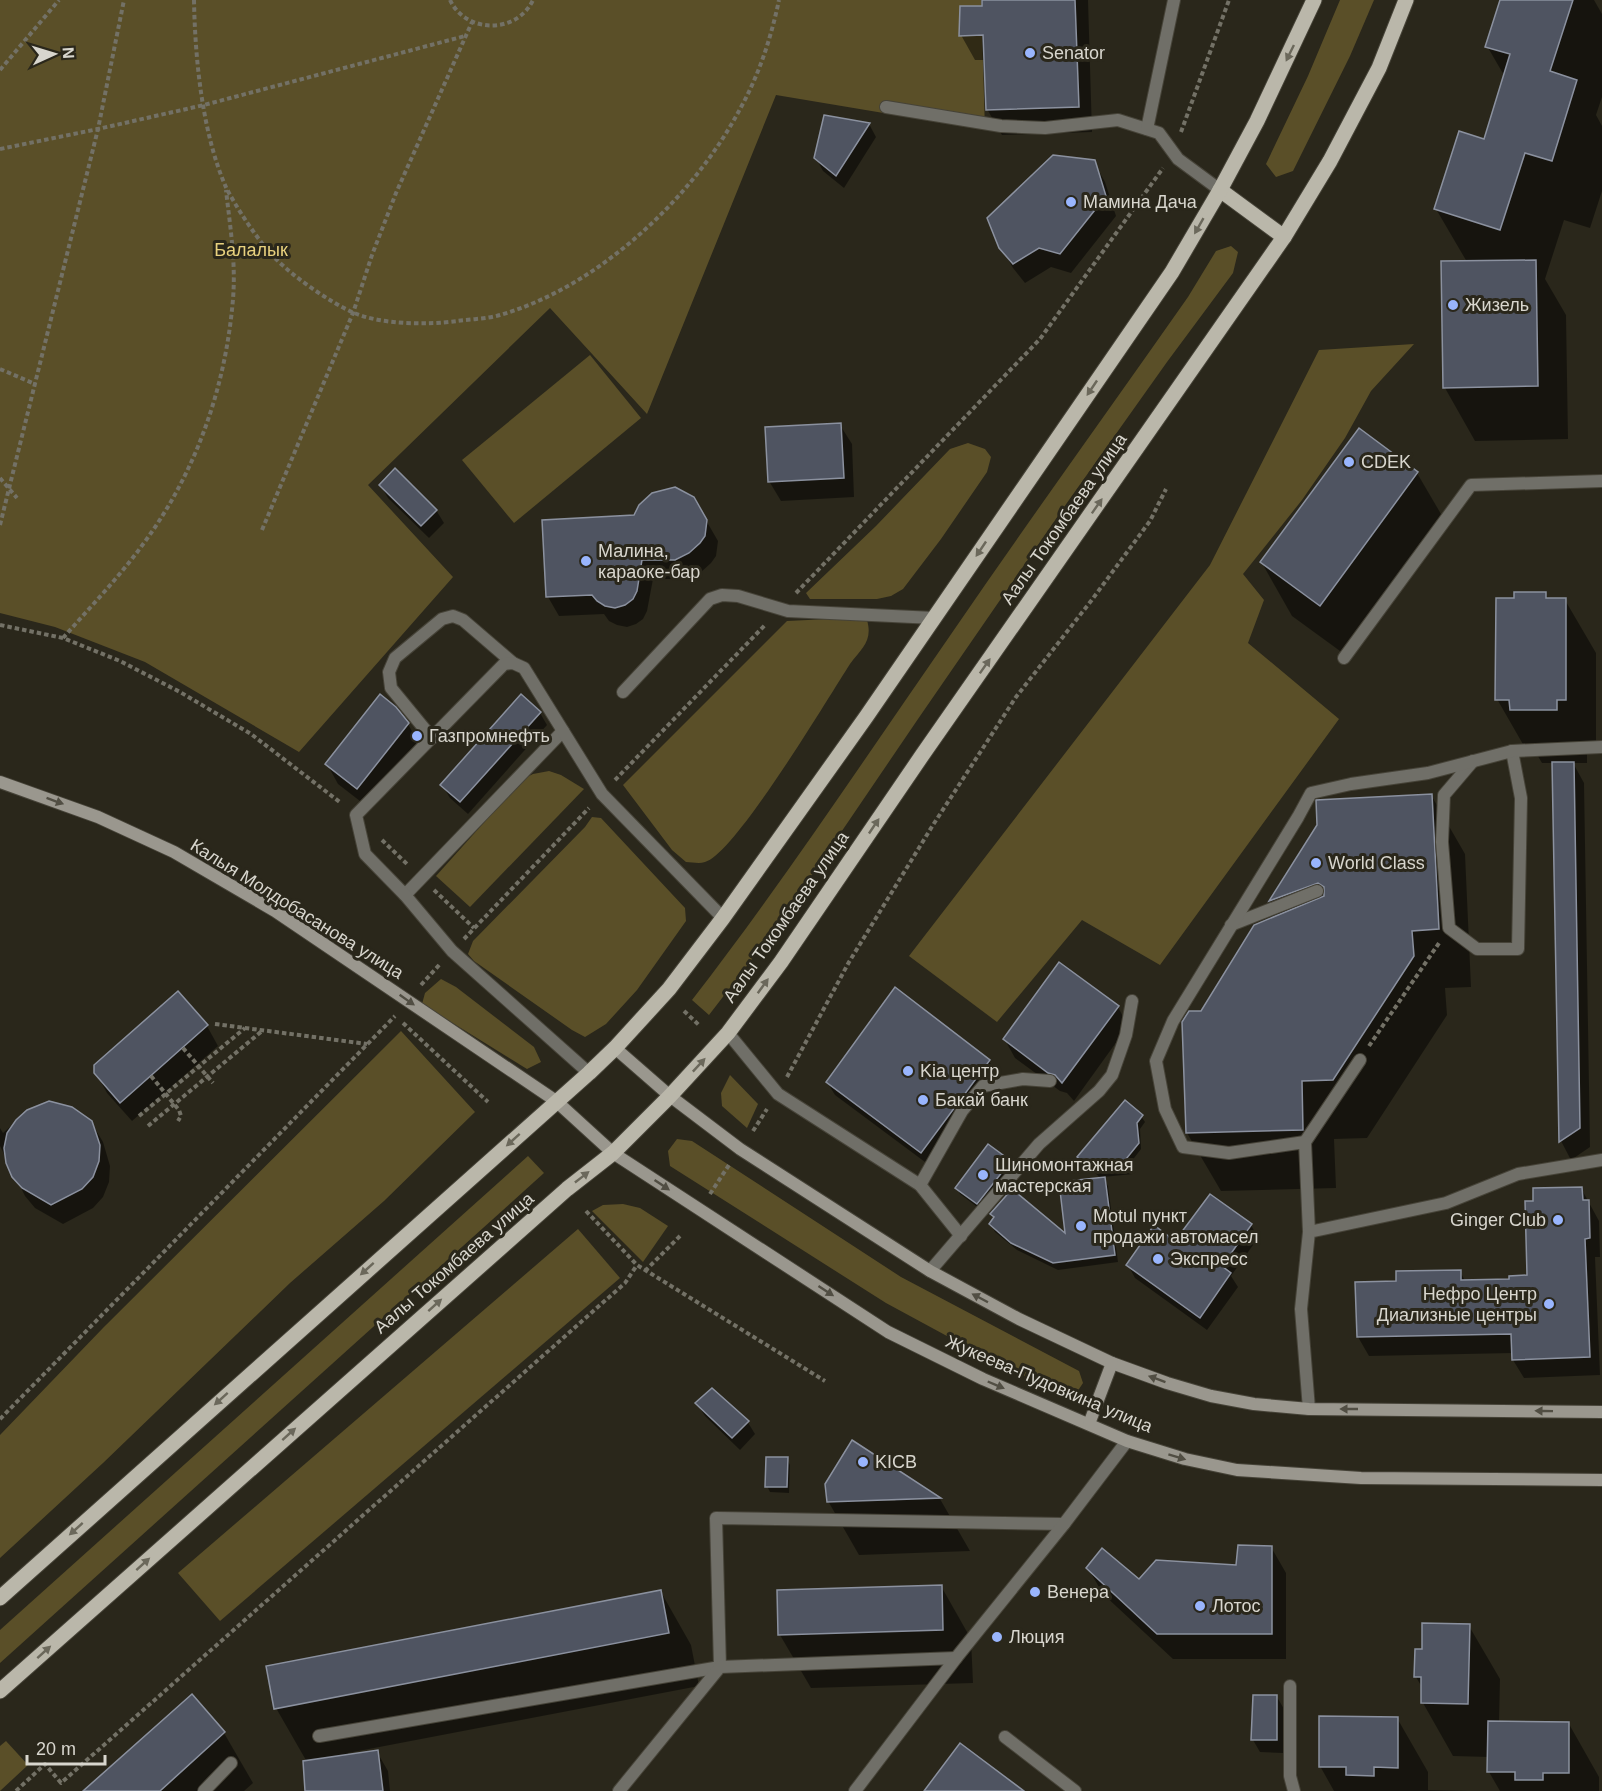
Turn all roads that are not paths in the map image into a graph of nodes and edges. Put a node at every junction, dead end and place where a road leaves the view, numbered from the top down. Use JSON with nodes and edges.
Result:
{"nodes":[{"id":1,"x":1174,"y":0,"type":"edge"},
{"id":2,"x":1314,"y":0,"type":"edge"},
{"id":3,"x":1406,"y":0,"type":"edge"},
{"id":4,"x":886,"y":108,"type":"dead end"},
{"id":5,"x":1146,"y":129,"type":"junction"},
{"id":6,"x":1220,"y":190,"type":"junction"},
{"id":7,"x":1284,"y":237,"type":"junction"},
{"id":8,"x":1602,"y":481,"type":"edge"},
{"id":9,"x":934,"y":618,"type":"junction"},
{"id":10,"x":1344,"y":658,"type":"dead end"},
{"id":11,"x":513,"y":663,"type":"junction"},
{"id":12,"x":623,"y":692,"type":"dead end"},
{"id":13,"x":563,"y":731,"type":"junction"},
{"id":14,"x":432,"y":738,"type":"junction"},
{"id":15,"x":1602,"y":747,"type":"edge"},
{"id":16,"x":1512,"y":751,"type":"junction"},
{"id":17,"x":1473,"y":761,"type":"junction"},
{"id":18,"x":0,"y":782,"type":"edge"},
{"id":19,"x":1317,"y":891,"type":"dead end"},
{"id":20,"x":405,"y":895,"type":"junction"},
{"id":21,"x":723,"y":918,"type":"junction"},
{"id":22,"x":1231,"y":925,"type":"junction"},
{"id":23,"x":1132,"y":1001,"type":"dead end"},
{"id":24,"x":728,"y":1033,"type":"junction"},
{"id":25,"x":615,"y":1048,"type":"junction"},
{"id":26,"x":1360,"y":1060,"type":"road end"},
{"id":27,"x":589,"y":1073,"type":"junction"},
{"id":28,"x":1050,"y":1082,"type":"dead end"},
{"id":29,"x":670,"y":1096,"type":"junction"},
{"id":30,"x":556,"y":1101,"type":"junction"},
{"id":31,"x":1305,"y":1142,"type":"junction"},
{"id":32,"x":613,"y":1153,"type":"junction"},
{"id":33,"x":1602,"y":1160,"type":"edge"},
{"id":34,"x":920,"y":1185,"type":"junction"},
{"id":35,"x":1309,"y":1232,"type":"junction"},
{"id":36,"x":961,"y":1236,"type":"junction"},
{"id":37,"x":930,"y":1271,"type":"junction"},
{"id":38,"x":1112,"y":1363,"type":"junction"},
{"id":39,"x":1309,"y":1409,"type":"junction"},
{"id":40,"x":1602,"y":1412,"type":"edge"},
{"id":41,"x":1089,"y":1424,"type":"junction"},
{"id":42,"x":1126,"y":1441,"type":"junction"},
{"id":43,"x":1602,"y":1480,"type":"edge"},
{"id":44,"x":1064,"y":1524,"type":"junction"},
{"id":45,"x":0,"y":1598,"type":"edge"},
{"id":46,"x":956,"y":1658,"type":"junction"},
{"id":47,"x":720,"y":1667,"type":"junction"},
{"id":48,"x":1290,"y":1686,"type":"dead end"},
{"id":49,"x":0,"y":1692,"type":"edge"},
{"id":50,"x":318,"y":1736,"type":"dead end"},
{"id":51,"x":1005,"y":1737,"type":"dead end"},
{"id":52,"x":231,"y":1763,"type":"dead end"},
{"id":53,"x":204,"y":1791,"type":"edge"},
{"id":54,"x":619,"y":1791,"type":"edge"},
{"id":55,"x":855,"y":1791,"type":"edge"},
{"id":56,"x":1076,"y":1791,"type":"edge"},
{"id":57,"x":1294,"y":1791,"type":"edge"}],
"edges":[{"from":1,"to":5,"type":"lane"},
{"from":2,"to":6,"type":"main road","one_way":true},
{"from":3,"to":7,"type":"main road","name":"Аалы Токомбаева улица"},
{"from":4,"to":5,"type":"lane"},
{"from":5,"to":6,"type":"lane"},
{"from":6,"to":7,"type":"main road"},
{"from":6,"to":9,"type":"main road","one_way":true},
{"from":24,"to":7,"type":"main road","name":"Аалы Токомбаева улица","one_way":true},
{"from":8,"to":10,"type":"lane"},
{"from":9,"to":12,"type":"lane"},
{"from":9,"to":21,"type":"main road"},
{"from":11,"to":13,"type":"lane"},
{"from":11,"to":14,"type":"lane"},
{"from":11,"to":14,"type":"lane"},
{"from":13,"to":20,"type":"lane"},
{"from":13,"to":21,"type":"lane"},
{"from":14,"to":20,"type":"lane"},
{"from":15,"to":16,"type":"lane"},
{"from":16,"to":17,"type":"lane"},
{"from":16,"to":17,"type":"lane"},
{"from":17,"to":22,"type":"lane"},
{"from":18,"to":30,"type":"main road","name":"Калыя Молдобасанова улица","one_way":true},
{"from":19,"to":22,"type":"lane"},
{"from":20,"to":27,"type":"lane"},
{"from":21,"to":25,"type":"main road"},
{"from":22,"to":31,"type":"lane"},
{"from":23,"to":36,"type":"lane"},
{"from":29,"to":24,"type":"main road","name":"Аалы Токомбаева улица","one_way":true},
{"from":24,"to":34,"type":"lane"},
{"from":25,"to":27,"type":"main road"},
{"from":25,"to":29,"type":"main road"},
{"from":26,"to":31,"type":"lane"},
{"from":27,"to":30,"type":"main road"},
{"from":28,"to":34,"type":"lane"},
{"from":29,"to":32,"type":"main road","name":"Аалы Токомбаева улица"},
{"from":29,"to":37,"type":"main road"},
{"from":30,"to":32,"type":"main road","name":"Жукеева-Пудовкина улица"},
{"from":30,"to":45,"type":"main road","one_way":true},
{"from":31,"to":35,"type":"lane"},
{"from":32,"to":41,"type":"main road","name":"Жукеева-Пудовкина улица","one_way":true},
{"from":49,"to":32,"type":"main road","name":"Аалы Токомбаева улица","one_way":true},
{"from":33,"to":35,"type":"lane"},
{"from":34,"to":36,"type":"lane"},
{"from":35,"to":39,"type":"lane"},
{"from":36,"to":37,"type":"lane"},
{"from":38,"to":37,"type":"main road","one_way":true},
{"from":39,"to":38,"type":"main road","one_way":true},
{"from":38,"to":41,"type":"main road"},
{"from":40,"to":39,"type":"main road","one_way":true},
{"from":41,"to":42,"type":"main road","name":"Жукеева-Пудовкина улица"},
{"from":42,"to":43,"type":"main road","name":"Жукеева-Пудовкина улица","one_way":true},
{"from":42,"to":44,"type":"lane"},
{"from":44,"to":46,"type":"lane"},
{"from":44,"to":47,"type":"lane"},
{"from":46,"to":47,"type":"lane"},
{"from":46,"to":55,"type":"lane"},
{"from":47,"to":50,"type":"lane"},
{"from":47,"to":54,"type":"lane"},
{"from":48,"to":57,"type":"lane"},
{"from":51,"to":56,"type":"lane"},
{"from":52,"to":53,"type":"lane"}]}
